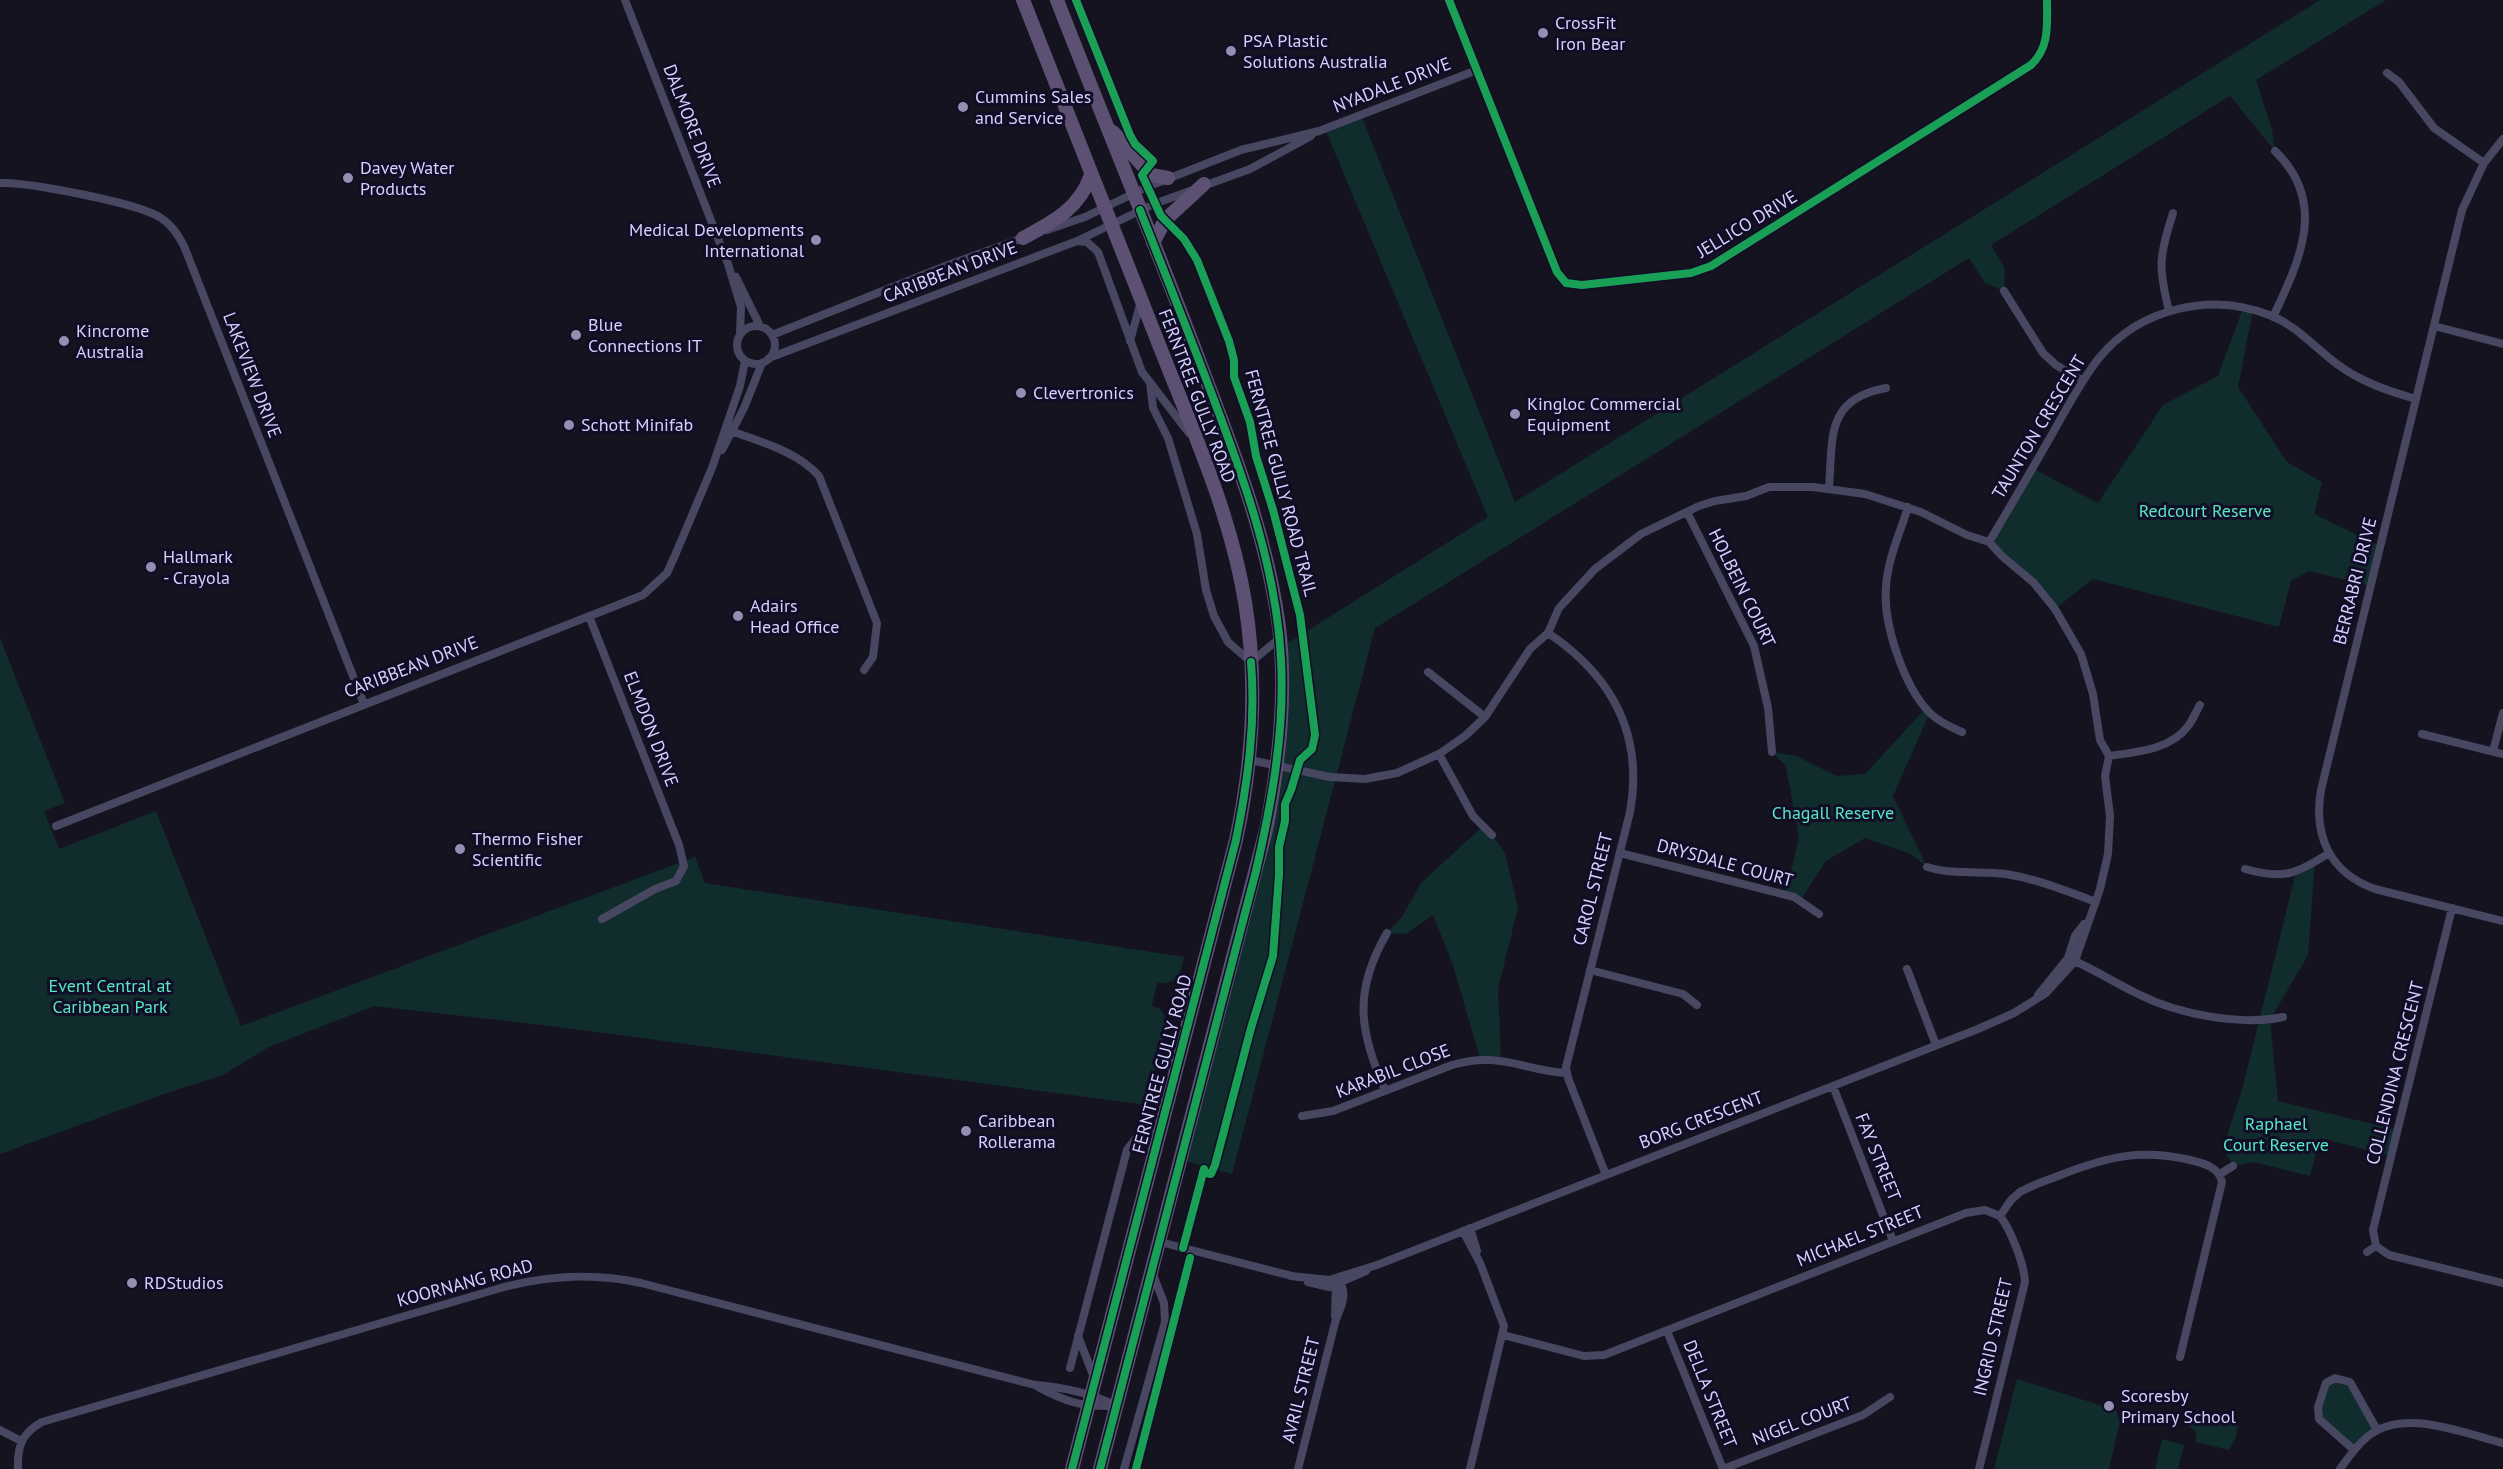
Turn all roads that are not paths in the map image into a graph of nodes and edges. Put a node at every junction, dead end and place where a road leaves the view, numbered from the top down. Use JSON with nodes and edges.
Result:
{"nodes":[{"id":1,"x":625,"y":0,"type":"edge"},
{"id":2,"x":1023,"y":0,"type":"edge"},
{"id":3,"x":1057,"y":0,"type":"edge"},
{"id":4,"x":1449,"y":0,"type":"edge"},
{"id":5,"x":2047,"y":0,"type":"edge"},
{"id":6,"x":1477,"y":70,"type":"junction"},
{"id":7,"x":2387,"y":73,"type":"dead end"},
{"id":8,"x":1105,"y":123,"type":"junction"},
{"id":9,"x":1319,"y":131,"type":"junction"},
{"id":10,"x":2503,"y":139,"type":"edge"},
{"id":11,"x":2275,"y":151,"type":"dead end"},
{"id":12,"x":2484,"y":163,"type":"junction"},
{"id":13,"x":1091,"y":175,"type":"junction"},
{"id":14,"x":1168,"y":178,"type":"junction"},
{"id":15,"x":0,"y":183,"type":"edge"},
{"id":16,"x":1203,"y":184,"type":"junction"},
{"id":17,"x":1133,"y":193,"type":"junction"},
{"id":18,"x":1104,"y":207,"type":"junction"},
{"id":19,"x":1140,"y":210,"type":"junction"},
{"id":20,"x":2173,"y":213,"type":"dead end"},
{"id":21,"x":1111,"y":224,"type":"junction"},
{"id":22,"x":1023,"y":238,"type":"junction"},
{"id":23,"x":1077,"y":241,"type":"junction"},
{"id":24,"x":1153,"y":243,"type":"junction"},
{"id":25,"x":728,"y":264,"type":"junction"},
{"id":26,"x":2004,"y":291,"type":"dead end"},
{"id":27,"x":1142,"y":300,"type":"junction"},
{"id":28,"x":2169,"y":311,"type":"junction"},
{"id":29,"x":2273,"y":317,"type":"junction"},
{"id":30,"x":760,"y":326,"type":"junction"},
{"id":31,"x":2434,"y":326,"type":"junction"},
{"id":32,"x":740,"y":334,"type":"junction"},
{"id":33,"x":772,"y":334,"type":"junction"},
{"id":34,"x":1130,"y":341,"type":"junction"},
{"id":35,"x":2503,"y":344,"type":"edge"},
{"id":36,"x":745,"y":361,"type":"junction"},
{"id":37,"x":766,"y":361,"type":"junction"},
{"id":38,"x":2084,"y":381,"type":"junction"},
{"id":39,"x":1150,"y":382,"type":"junction"},
{"id":40,"x":1886,"y":388,"type":"dead end"},
{"id":41,"x":2416,"y":399,"type":"junction"},
{"id":42,"x":729,"y":430,"type":"junction"},
{"id":43,"x":1196,"y":442,"type":"junction"},
{"id":44,"x":1829,"y":488,"type":"junction"},
{"id":45,"x":1908,"y":507,"type":"junction"},
{"id":46,"x":1687,"y":512,"type":"junction"},
{"id":47,"x":1989,"y":542,"type":"junction"},
{"id":48,"x":589,"y":616,"type":"junction"},
{"id":49,"x":1548,"y":633,"type":"junction"},
{"id":50,"x":1280,"y":638,"type":"junction"},
{"id":51,"x":1251,"y":662,"type":"junction"},
{"id":52,"x":864,"y":670,"type":"dead end"},
{"id":53,"x":1428,"y":672,"type":"dead end"},
{"id":54,"x":364,"y":704,"type":"junction"},
{"id":55,"x":2200,"y":705,"type":"dead end"},
{"id":56,"x":2503,"y":713,"type":"edge"},
{"id":57,"x":1485,"y":717,"type":"junction"},
{"id":58,"x":1962,"y":732,"type":"dead end"},
{"id":59,"x":2422,"y":734,"type":"dead end"},
{"id":60,"x":2493,"y":751,"type":"junction"},
{"id":61,"x":1772,"y":752,"type":"dead end"},
{"id":62,"x":1439,"y":754,"type":"junction"},
{"id":63,"x":2503,"y":754,"type":"edge"},
{"id":64,"x":2109,"y":756,"type":"junction"},
{"id":65,"x":1250,"y":760,"type":"junction"},
{"id":66,"x":1277,"y":766,"type":"junction"},
{"id":67,"x":56,"y":826,"type":"dead end"},
{"id":68,"x":1492,"y":835,"type":"dead end"},
{"id":69,"x":1620,"y":852,"type":"junction"},
{"id":70,"x":2329,"y":853,"type":"junction"},
{"id":71,"x":1928,"y":867,"type":"dead end"},
{"id":72,"x":2245,"y":869,"type":"dead end"},
{"id":73,"x":2096,"y":902,"type":"junction"},
{"id":74,"x":2452,"y":908,"type":"junction"},
{"id":75,"x":1818,"y":915,"type":"dead end"},
{"id":76,"x":602,"y":919,"type":"dead end"},
{"id":77,"x":2503,"y":921,"type":"edge"},
{"id":78,"x":1388,"y":933,"type":"dead end"},
{"id":79,"x":2072,"y":960,"type":"junction"},
{"id":80,"x":1907,"y":969,"type":"dead end"},
{"id":81,"x":1590,"y":970,"type":"junction"},
{"id":82,"x":1697,"y":1005,"type":"dead end"},
{"id":83,"x":2283,"y":1017,"type":"dead end"},
{"id":84,"x":1936,"y":1045,"type":"junction"},
{"id":85,"x":1566,"y":1073,"type":"junction"},
{"id":86,"x":1833,"y":1086,"type":"junction"},
{"id":87,"x":1385,"y":1090,"type":"junction"},
{"id":88,"x":1302,"y":1116,"type":"dead end"},
{"id":89,"x":1162,"y":1124,"type":"junction"},
{"id":90,"x":2233,"y":1166,"type":"dead end"},
{"id":91,"x":1204,"y":1169,"type":"dead end"},
{"id":92,"x":2220,"y":1174,"type":"junction"},
{"id":93,"x":1605,"y":1175,"type":"junction"},
{"id":94,"x":2000,"y":1216,"type":"junction"},
{"id":95,"x":1467,"y":1230,"type":"junction"},
{"id":96,"x":1893,"y":1241,"type":"junction"},
{"id":97,"x":1160,"y":1242,"type":"junction"},
{"id":98,"x":2376,"y":1246,"type":"junction"},
{"id":99,"x":1183,"y":1248,"type":"junction"},
{"id":100,"x":2367,"y":1252,"type":"dead end"},
{"id":101,"x":1152,"y":1272,"type":"junction"},
{"id":102,"x":1338,"y":1282,"type":"junction"},
{"id":103,"x":2503,"y":1283,"type":"edge"},
{"id":104,"x":1667,"y":1330,"type":"junction"},
{"id":105,"x":1078,"y":1335,"type":"junction"},
{"id":106,"x":1503,"y":1335,"type":"junction"},
{"id":107,"x":2180,"y":1357,"type":"dead end"},
{"id":108,"x":1070,"y":1368,"type":"dead end"},
{"id":109,"x":1035,"y":1385,"type":"junction"},
{"id":110,"x":1092,"y":1394,"type":"junction"},
{"id":111,"x":1890,"y":1397,"type":"dead end"},
{"id":112,"x":1117,"y":1406,"type":"junction"},
{"id":113,"x":0,"y":1430,"type":"edge"},
{"id":114,"x":2377,"y":1430,"type":"junction"},
{"id":115,"x":21,"y":1441,"type":"junction"},
{"id":116,"x":2503,"y":1443,"type":"edge"},
{"id":117,"x":2354,"y":1450,"type":"junction"},
{"id":118,"x":18,"y":1469,"type":"edge"},
{"id":119,"x":1072,"y":1469,"type":"edge"},
{"id":120,"x":1100,"y":1469,"type":"edge"},
{"id":121,"x":1124,"y":1469,"type":"edge"},
{"id":122,"x":1298,"y":1469,"type":"edge"},
{"id":123,"x":1470,"y":1469,"type":"edge"},
{"id":124,"x":1723,"y":1469,"type":"edge"},
{"id":125,"x":1979,"y":1469,"type":"edge"},
{"id":126,"x":2340,"y":1469,"type":"edge"}],
"edges":[{"from":1,"to":25,"type":"street","name":"DALMORE DRIVE"},
{"from":2,"to":13,"type":"main road","name":"FERNTREE GULLY ROAD"},
{"from":3,"to":8,"type":"main road","name":"FERNTREE GULLY ROAD"},
{"from":4,"to":6,"type":"street"},
{"from":5,"to":6,"type":"street","name":"JELLICO DRIVE"},
{"from":6,"to":9,"type":"street","name":"NYADALE DRIVE"},
{"from":7,"to":12,"type":"street"},
{"from":8,"to":14,"type":"main road"},
{"from":8,"to":17,"type":"main road","name":"FERNTREE GULLY ROAD"},
{"from":9,"to":14,"type":"street","name":"NYADALE DRIVE"},
{"from":9,"to":16,"type":"street","name":"NYADALE DRIVE"},
{"from":10,"to":12,"type":"street","name":"BERRABRI DRIVE"},
{"from":11,"to":29,"type":"street"},
{"from":12,"to":31,"type":"street","name":"BERRABRI DRIVE"},
{"from":13,"to":18,"type":"main road","name":"FERNTREE GULLY ROAD"},
{"from":13,"to":22,"type":"main road"},
{"from":14,"to":17,"type":"street","name":"NYADALE DRIVE"},
{"from":15,"to":54,"type":"street","name":"LAKEVIEW DRIVE"},
{"from":16,"to":19,"type":"street","name":"NYADALE DRIVE"},
{"from":16,"to":24,"type":"main road"},
{"from":17,"to":18,"type":"street","name":"NYADALE DRIVE"},
{"from":17,"to":19,"type":"main road","name":"FERNTREE GULLY ROAD"},
{"from":18,"to":21,"type":"main road","name":"FERNTREE GULLY ROAD"},
{"from":18,"to":22,"type":"street","name":"CARIBBEAN DRIVE"},
{"from":19,"to":21,"type":"street","name":"CARIBBEAN DRIVE"},
{"from":19,"to":24,"type":"main road","name":"FERNTREE GULLY ROAD"},
{"from":20,"to":28,"type":"street"},
{"from":21,"to":23,"type":"street","name":"CARIBBEAN DRIVE"},
{"from":21,"to":27,"type":"main road","name":"FERNTREE GULLY ROAD"},
{"from":22,"to":33,"type":"street","name":"CARIBBEAN DRIVE"},
{"from":23,"to":34,"type":"street"},
{"from":23,"to":37,"type":"street","name":"CARIBBEAN DRIVE"},
{"from":24,"to":50,"type":"main road","name":"FERNTREE GULLY ROAD"},
{"from":25,"to":30,"type":"street","name":"DALMORE DRIVE"},
{"from":25,"to":32,"type":"street","name":"DALMORE DRIVE"},
{"from":26,"to":38,"type":"street"},
{"from":27,"to":34,"type":"street"},
{"from":27,"to":43,"type":"main road","name":"FERNTREE GULLY ROAD"},
{"from":28,"to":29,"type":"street","name":"TAUNTON CRESCENT"},
{"from":28,"to":38,"type":"street","name":"TAUNTON CRESCENT"},
{"from":29,"to":41,"type":"street","name":"TAUNTON CRESCENT"},
{"from":30,"to":32,"type":"street"},
{"from":30,"to":33,"type":"street"},
{"from":31,"to":35,"type":"street"},
{"from":31,"to":41,"type":"street","name":"BERRABRI DRIVE"},
{"from":32,"to":36,"type":"street"},
{"from":33,"to":37,"type":"street"},
{"from":34,"to":39,"type":"street"},
{"from":36,"to":37,"type":"street"},
{"from":36,"to":42,"type":"street","name":"CARIBBEAN DRIVE"},
{"from":37,"to":42,"type":"street","name":"CARIBBEAN DRIVE"},
{"from":38,"to":47,"type":"street","name":"TAUNTON CRESCENT"},
{"from":39,"to":43,"type":"street"},
{"from":39,"to":51,"type":"street"},
{"from":40,"to":44,"type":"street"},
{"from":41,"to":70,"type":"street","name":"BERRABRI DRIVE"},
{"from":42,"to":48,"type":"street","name":"CARIBBEAN DRIVE"},
{"from":42,"to":52,"type":"street"},
{"from":43,"to":51,"type":"main road","name":"FERNTREE GULLY ROAD"},
{"from":44,"to":45,"type":"street","name":"BORG CRESCENT"},
{"from":44,"to":46,"type":"street","name":"BORG CRESCENT"},
{"from":45,"to":47,"type":"street","name":"BORG CRESCENT"},
{"from":45,"to":58,"type":"street"},
{"from":46,"to":49,"type":"street","name":"BORG CRESCENT"},
{"from":46,"to":61,"type":"street","name":"HOLBEIN COURT"},
{"from":47,"to":64,"type":"street","name":"BORG CRESCENT"},
{"from":48,"to":54,"type":"street","name":"CARIBBEAN DRIVE"},
{"from":48,"to":76,"type":"street","name":"ELMDON DRIVE"},
{"from":49,"to":57,"type":"street","name":"BORG CRESCENT"},
{"from":49,"to":69,"type":"street","name":"CAROL STREET"},
{"from":50,"to":51,"type":"street"},
{"from":50,"to":66,"type":"main road","name":"FERNTREE GULLY ROAD"},
{"from":51,"to":65,"type":"main road","name":"FERNTREE GULLY ROAD"},
{"from":53,"to":57,"type":"street"},
{"from":54,"to":67,"type":"street","name":"CARIBBEAN DRIVE"},
{"from":55,"to":64,"type":"street"},
{"from":56,"to":60,"type":"street"},
{"from":57,"to":62,"type":"street","name":"BORG CRESCENT"},
{"from":59,"to":60,"type":"street"},
{"from":60,"to":63,"type":"street"},
{"from":62,"to":66,"type":"street","name":"BORG CRESCENT"},
{"from":62,"to":68,"type":"street"},
{"from":64,"to":73,"type":"street","name":"BORG CRESCENT"},
{"from":65,"to":66,"type":"street","name":"BORG CRESCENT"},
{"from":65,"to":89,"type":"main road","name":"FERNTREE GULLY ROAD"},
{"from":66,"to":97,"type":"main road","name":"FERNTREE GULLY ROAD"},
{"from":69,"to":75,"type":"street","name":"DRYSDALE COURT"},
{"from":69,"to":81,"type":"street","name":"CAROL STREET"},
{"from":70,"to":72,"type":"street"},
{"from":70,"to":74,"type":"street","name":"BERRABRI DRIVE"},
{"from":71,"to":73,"type":"street"},
{"from":73,"to":79,"type":"street","name":"BORG CRESCENT"},
{"from":74,"to":77,"type":"street","name":"BERRABRI DRIVE"},
{"from":74,"to":98,"type":"street","name":"COLLENDINA CRESCENT"},
{"from":78,"to":87,"type":"street"},
{"from":79,"to":83,"type":"street"},
{"from":79,"to":84,"type":"street","name":"BORG CRESCENT"},
{"from":80,"to":84,"type":"street"},
{"from":81,"to":82,"type":"street"},
{"from":81,"to":85,"type":"street","name":"CAROL STREET"},
{"from":84,"to":86,"type":"street","name":"BORG CRESCENT"},
{"from":85,"to":87,"type":"street","name":"KARABIL CLOSE"},
{"from":85,"to":93,"type":"street"},
{"from":86,"to":93,"type":"street","name":"BORG CRESCENT"},
{"from":86,"to":96,"type":"street","name":"FAY STREET"},
{"from":87,"to":88,"type":"street","name":"KARABIL CLOSE"},
{"from":89,"to":105,"type":"street"},
{"from":89,"to":110,"type":"main road","name":"FERNTREE GULLY ROAD"},
{"from":90,"to":92,"type":"street"},
{"from":91,"to":99,"type":"street"},
{"from":92,"to":94,"type":"street"},
{"from":92,"to":107,"type":"street"},
{"from":93,"to":95,"type":"street","name":"BORG CRESCENT"},
{"from":94,"to":96,"type":"street","name":"MICHAEL STREET"},
{"from":94,"to":125,"type":"street","name":"INGRID STREET"},
{"from":95,"to":102,"type":"street","name":"BORG CRESCENT"},
{"from":95,"to":106,"type":"street"},
{"from":96,"to":104,"type":"street","name":"MICHAEL STREET"},
{"from":97,"to":99,"type":"street","name":"BORG CRESCENT"},
{"from":97,"to":101,"type":"main road","name":"FERNTREE GULLY ROAD"},
{"from":98,"to":100,"type":"street"},
{"from":98,"to":103,"type":"street"},
{"from":99,"to":102,"type":"street","name":"BORG CRESCENT"},
{"from":101,"to":112,"type":"main road","name":"FERNTREE GULLY ROAD"},
{"from":101,"to":121,"type":"street"},
{"from":102,"to":122,"type":"street","name":"AVRIL STREET"},
{"from":104,"to":106,"type":"street","name":"MICHAEL STREET"},
{"from":104,"to":124,"type":"street","name":"DELLA STREET"},
{"from":105,"to":108,"type":"street"},
{"from":105,"to":110,"type":"street"},
{"from":106,"to":123,"type":"street"},
{"from":109,"to":110,"type":"street","name":"KOORNANG ROAD"},
{"from":109,"to":110,"type":"street","name":"KOORNANG ROAD"},
{"from":109,"to":115,"type":"street","name":"KOORNANG ROAD"},
{"from":110,"to":112,"type":"street","name":"KOORNANG ROAD"},
{"from":110,"to":112,"type":"street","name":"KOORNANG ROAD"},
{"from":110,"to":119,"type":"main road","name":"FERNTREE GULLY ROAD"},
{"from":111,"to":124,"type":"street","name":"NIGEL COURT"},
{"from":112,"to":120,"type":"main road","name":"FERNTREE GULLY ROAD"},
{"from":113,"to":115,"type":"street"},
{"from":114,"to":116,"type":"street"},
{"from":114,"to":117,"type":"street"},
{"from":114,"to":117,"type":"street"},
{"from":115,"to":118,"type":"street"},
{"from":117,"to":126,"type":"street"}]}
